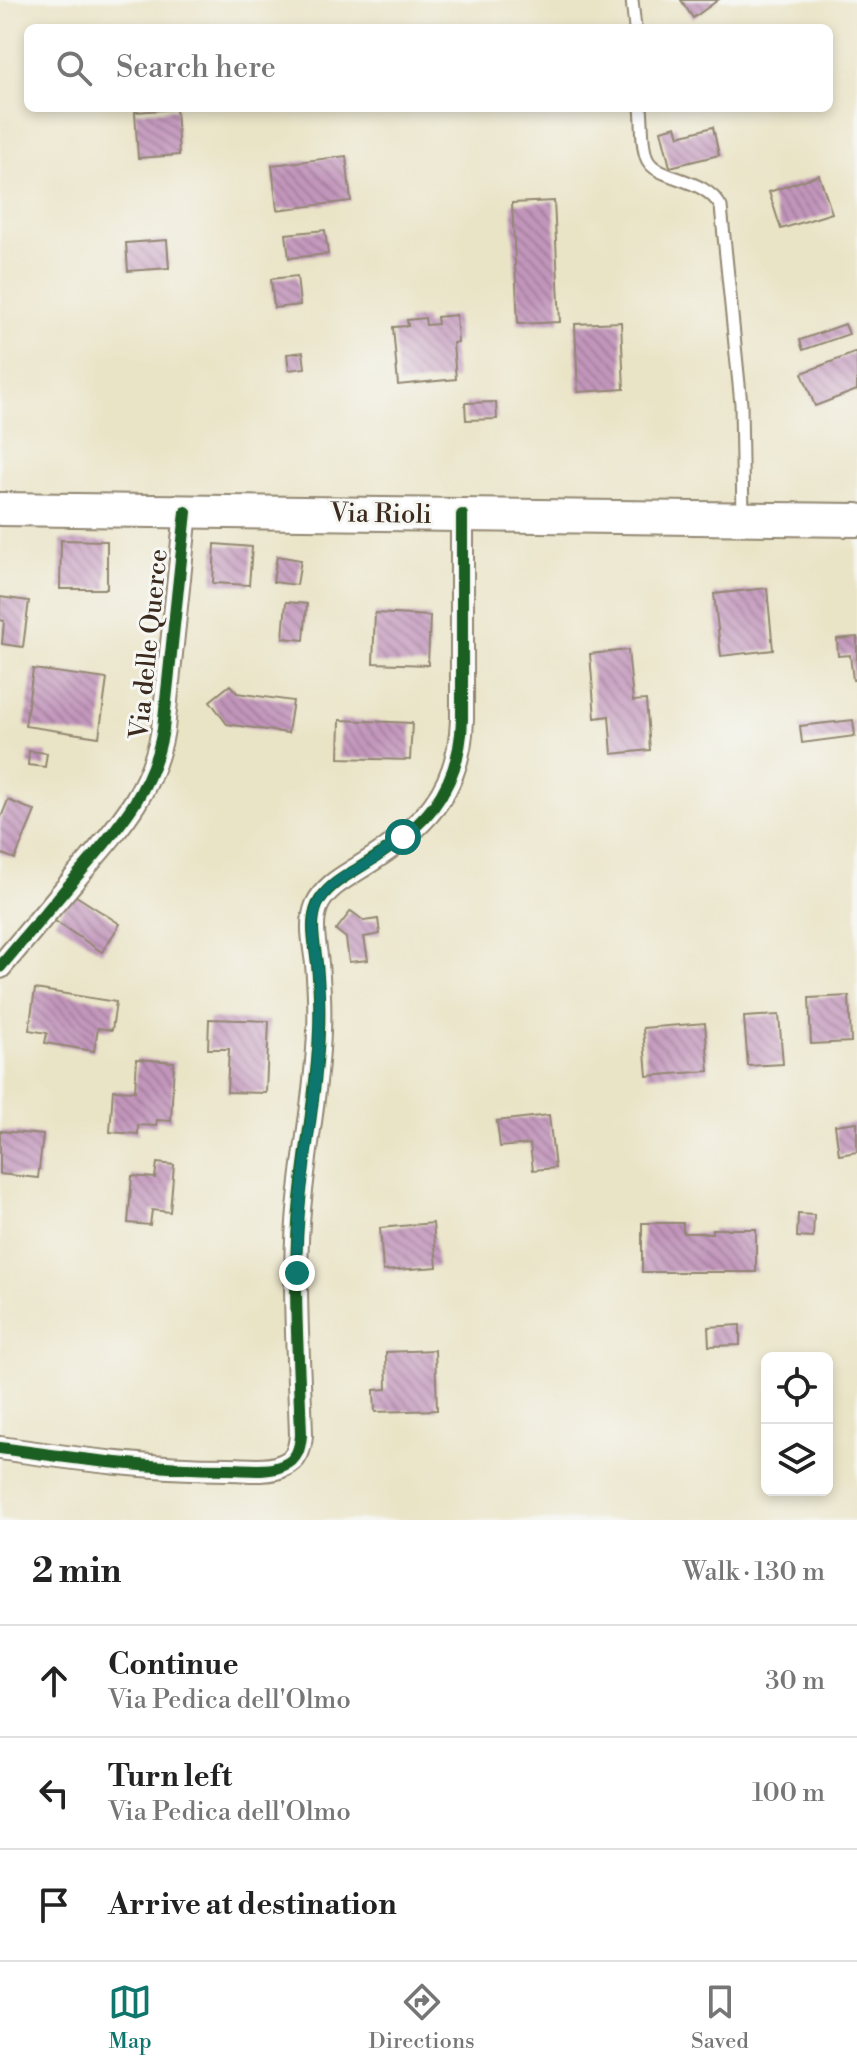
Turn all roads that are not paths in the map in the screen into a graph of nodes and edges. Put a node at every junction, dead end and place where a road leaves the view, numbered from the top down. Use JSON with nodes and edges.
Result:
{"nodes":[{"id":1,"x":632,"y":0,"type":"edge"},
{"id":2,"x":635,"y":24,"type":"edge"},
{"id":3,"x":641,"y":112,"type":"edge"},
{"id":4,"x":0,"y":509,"type":"edge"},
{"id":5,"x":186,"y":512,"type":"junction"},
{"id":6,"x":462,"y":515,"type":"junction"},
{"id":7,"x":743,"y":518,"type":"junction"},
{"id":8,"x":857,"y":520,"type":"edge"},
{"id":9,"x":0,"y":967,"type":"edge"},
{"id":10,"x":0,"y":1448,"type":"edge"}],
"edges":[{"from":1,"to":2,"type":"lane"},
{"from":3,"to":7,"type":"lane"},
{"from":4,"to":5,"type":"main road","name":"Via Rioli"},
{"from":5,"to":6,"type":"main road","name":"Via Rioli"},
{"from":5,"to":9,"type":"street","name":"Via delle Querce"},
{"from":6,"to":7,"type":"main road","name":"Via Rioli"},
{"from":6,"to":10,"type":"street"},
{"from":7,"to":8,"type":"main road","name":"Via Rioli"}]}
